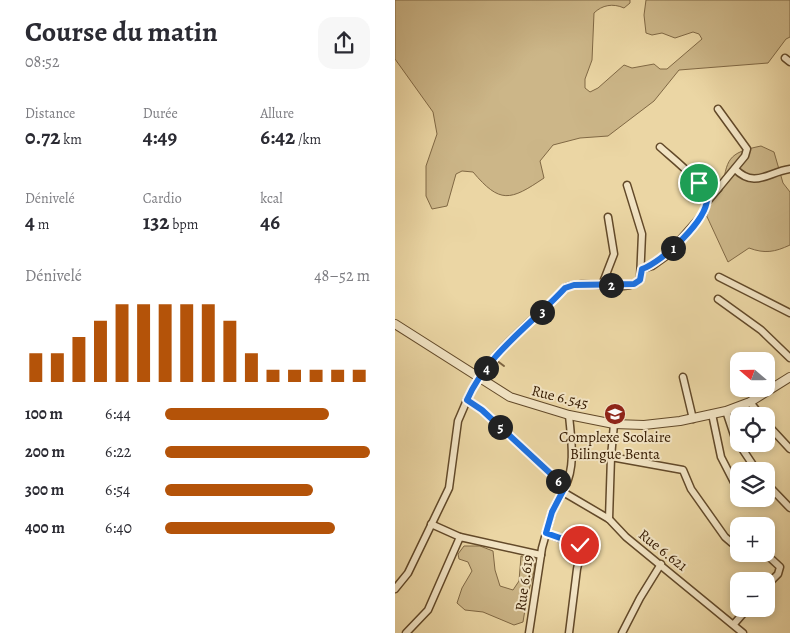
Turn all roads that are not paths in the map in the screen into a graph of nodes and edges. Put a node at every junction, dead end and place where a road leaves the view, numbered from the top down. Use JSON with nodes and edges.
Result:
{"nodes":[{"id":1,"x":718,"y":109,"type":"dead end"},
{"id":2,"x":660,"y":147,"type":"dead end"},
{"id":3,"x":735,"y":169,"type":"junction"},
{"id":4,"x":790,"y":169,"type":"edge"},
{"id":5,"x":627,"y":186,"type":"dead end"},
{"id":6,"x":707,"y":202,"type":"junction"},
{"id":7,"x":608,"y":217,"type":"dead end"},
{"id":8,"x":642,"y":269,"type":"junction"},
{"id":9,"x":719,"y":278,"type":"dead end"},
{"id":10,"x":602,"y":285,"type":"junction"},
{"id":11,"x":719,"y":299,"type":"dead end"},
{"id":12,"x":790,"y":313,"type":"edge"},
{"id":13,"x":395,"y":324,"type":"edge"},
{"id":14,"x":790,"y":358,"type":"edge"},
{"id":15,"x":790,"y":376,"type":"edge"},
{"id":16,"x":479,"y":377,"type":"junction"},
{"id":17,"x":683,"y":378,"type":"dead end"},
{"id":18,"x":467,"y":400,"type":"junction"},
{"id":19,"x":750,"y":402,"type":"junction"},
{"id":20,"x":754,"y":407,"type":"edge"},
{"id":21,"x":726,"y":411,"type":"junction"},
{"id":22,"x":711,"y":414,"type":"junction"},
{"id":23,"x":569,"y":415,"type":"junction"},
{"id":24,"x":693,"y":419,"type":"junction"},
{"id":25,"x":614,"y":424,"type":"junction"},
{"id":26,"x":775,"y":432,"type":"edge"},
{"id":27,"x":790,"y":448,"type":"edge"},
{"id":28,"x":611,"y":457,"type":"junction"},
{"id":29,"x":751,"y":462,"type":"edge"},
{"id":30,"x":730,"y":474,"type":"edge"},
{"id":31,"x":564,"y":490,"type":"junction"},
{"id":32,"x":775,"y":492,"type":"edge"},
{"id":33,"x":790,"y":508,"type":"edge"},
{"id":34,"x":609,"y":518,"type":"junction"},
{"id":35,"x":431,"y":524,"type":"junction"},
{"id":36,"x":546,"y":533,"type":"junction"},
{"id":37,"x":460,"y":537,"type":"junction"},
{"id":38,"x":730,"y":542,"type":"edge"},
{"id":39,"x":541,"y":556,"type":"junction"},
{"id":40,"x":774,"y":562,"type":"edge"},
{"id":41,"x":661,"y":564,"type":"junction"},
{"id":42,"x":775,"y":577,"type":"edge"},
{"id":43,"x":395,"y":589,"type":"edge"},
{"id":44,"x":740,"y":617,"type":"edge"},
{"id":45,"x":734,"y":624,"type":"junction"},
{"id":46,"x":406,"y":633,"type":"edge"},
{"id":47,"x":529,"y":633,"type":"edge"},
{"id":48,"x":569,"y":633,"type":"edge"},
{"id":49,"x":622,"y":633,"type":"edge"},
{"id":50,"x":743,"y":633,"type":"edge"}],
"edges":[{"from":1,"to":3,"type":"street"},
{"from":2,"to":6,"type":"street"},
{"from":3,"to":4,"type":"street"},
{"from":3,"to":6,"type":"street"},
{"from":5,"to":8,"type":"street"},
{"from":6,"to":8,"type":"street"},
{"from":7,"to":10,"type":"street"},
{"from":8,"to":10,"type":"street"},
{"from":9,"to":12,"type":"street"},
{"from":10,"to":16,"type":"street"},
{"from":11,"to":14,"type":"street"},
{"from":13,"to":16,"type":"street","name":"Rue 6.545"},
{"from":15,"to":19,"type":"street","name":"Rue 6.545"},
{"from":16,"to":18,"type":"street"},
{"from":16,"to":23,"type":"street","name":"Rue 6.545"},
{"from":17,"to":24,"type":"street"},
{"from":18,"to":31,"type":"street"},
{"from":18,"to":35,"type":"street"},
{"from":19,"to":20,"type":"street"},
{"from":19,"to":21,"type":"street","name":"Rue 6.545"},
{"from":21,"to":22,"type":"street","name":"Rue 6.545"},
{"from":21,"to":29,"type":"street"},
{"from":22,"to":24,"type":"street","name":"Rue 6.545"},
{"from":22,"to":30,"type":"street"},
{"from":23,"to":25,"type":"street","name":"Rue 6.545"},
{"from":23,"to":31,"type":"street","name":"Rue 6.619"},
{"from":24,"to":25,"type":"street","name":"Rue 6.545"},
{"from":25,"to":28,"type":"street"},
{"from":26,"to":27,"type":"street"},
{"from":28,"to":34,"type":"street"},
{"from":28,"to":38,"type":"street"},
{"from":31,"to":34,"type":"street","name":"Rue 6.621"},
{"from":31,"to":36,"type":"street","name":"Rue 6.619"},
{"from":32,"to":33,"type":"street"},
{"from":34,"to":41,"type":"street","name":"Rue 6.621"},
{"from":35,"to":37,"type":"street"},
{"from":35,"to":43,"type":"street"},
{"from":36,"to":39,"type":"street","name":"Rue 6.619"},
{"from":36,"to":48,"type":"street"},
{"from":37,"to":39,"type":"street"},
{"from":37,"to":46,"type":"street"},
{"from":39,"to":47,"type":"street","name":"Rue 6.619"},
{"from":40,"to":42,"type":"street"},
{"from":41,"to":45,"type":"street","name":"Rue 6.621"},
{"from":41,"to":49,"type":"street"},
{"from":44,"to":45,"type":"street"},
{"from":45,"to":50,"type":"street","name":"Rue 6.621"}]}
